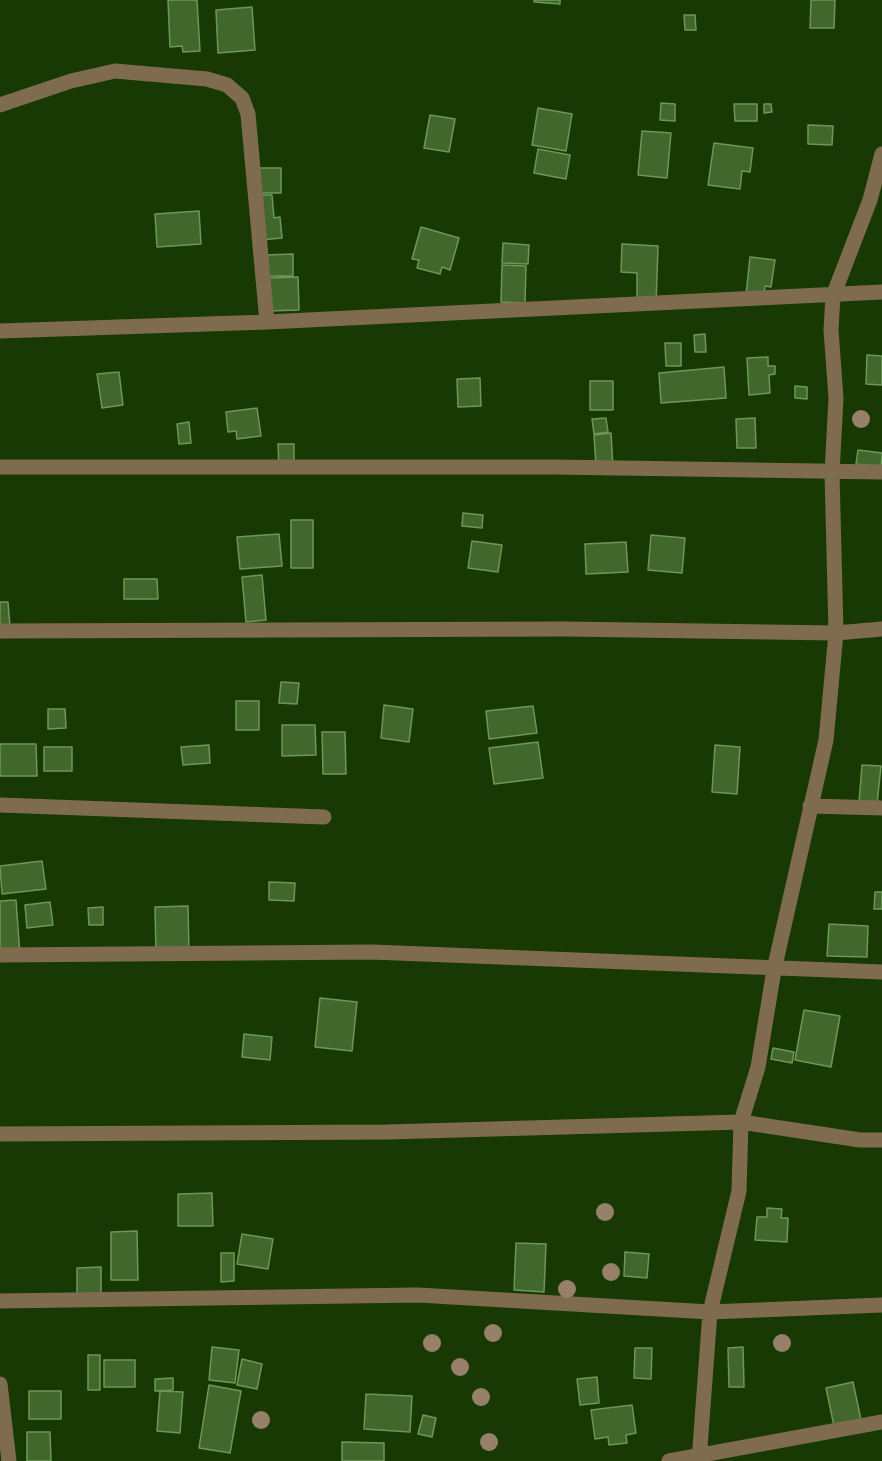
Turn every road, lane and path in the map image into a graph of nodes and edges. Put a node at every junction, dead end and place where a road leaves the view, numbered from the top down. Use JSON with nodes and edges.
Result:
{"nodes":[{"id":1,"x":0,"y":105,"type":"edge"},
{"id":2,"x":882,"y":154,"type":"edge"},
{"id":3,"x":882,"y":292,"type":"edge"},
{"id":4,"x":833,"y":296,"type":"junction"},
{"id":5,"x":267,"y":322,"type":"junction"},
{"id":6,"x":0,"y":331,"type":"edge"},
{"id":7,"x":0,"y":467,"type":"edge"},
{"id":8,"x":882,"y":472,"type":"edge"},
{"id":9,"x":832,"y":473,"type":"junction"},
{"id":10,"x":882,"y":629,"type":"edge"},
{"id":11,"x":0,"y":631,"type":"edge"},
{"id":12,"x":836,"y":633,"type":"junction"},
{"id":13,"x":0,"y":805,"type":"edge"},
{"id":14,"x":810,"y":806,"type":"junction"},
{"id":15,"x":882,"y":808,"type":"edge"},
{"id":16,"x":324,"y":817,"type":"dead end"},
{"id":17,"x":0,"y":955,"type":"edge"},
{"id":18,"x":774,"y":970,"type":"junction"},
{"id":19,"x":882,"y":972,"type":"edge"},
{"id":20,"x":741,"y":1122,"type":"junction"},
{"id":21,"x":0,"y":1134,"type":"edge"},
{"id":22,"x":882,"y":1140,"type":"edge"},
{"id":23,"x":0,"y":1301,"type":"edge"},
{"id":24,"x":882,"y":1305,"type":"edge"},
{"id":25,"x":710,"y":1312,"type":"junction"},
{"id":26,"x":0,"y":1384,"type":"edge"},
{"id":27,"x":882,"y":1422,"type":"edge"},
{"id":28,"x":699,"y":1458,"type":"edge"},
{"id":29,"x":10,"y":1460,"type":"edge"},
{"id":30,"x":669,"y":1461,"type":"edge"}],
"edges":[{"from":1,"to":5,"type":"street"},
{"from":2,"to":4,"type":"street"},
{"from":3,"to":4,"type":"street"},
{"from":4,"to":5,"type":"street"},
{"from":4,"to":9,"type":"street"},
{"from":5,"to":6,"type":"street"},
{"from":7,"to":9,"type":"street"},
{"from":8,"to":9,"type":"street"},
{"from":9,"to":12,"type":"street"},
{"from":10,"to":12,"type":"street"},
{"from":11,"to":12,"type":"street"},
{"from":12,"to":14,"type":"street"},
{"from":13,"to":16,"type":"street"},
{"from":14,"to":15,"type":"street"},
{"from":14,"to":18,"type":"street"},
{"from":17,"to":18,"type":"street"},
{"from":18,"to":19,"type":"street"},
{"from":18,"to":20,"type":"street"},
{"from":20,"to":21,"type":"street"},
{"from":20,"to":22,"type":"street"},
{"from":20,"to":25,"type":"street"},
{"from":23,"to":25,"type":"street"},
{"from":24,"to":25,"type":"street"},
{"from":25,"to":28,"type":"street"},
{"from":26,"to":29,"type":"street"},
{"from":27,"to":28,"type":"street"},
{"from":28,"to":30,"type":"street"}]}
